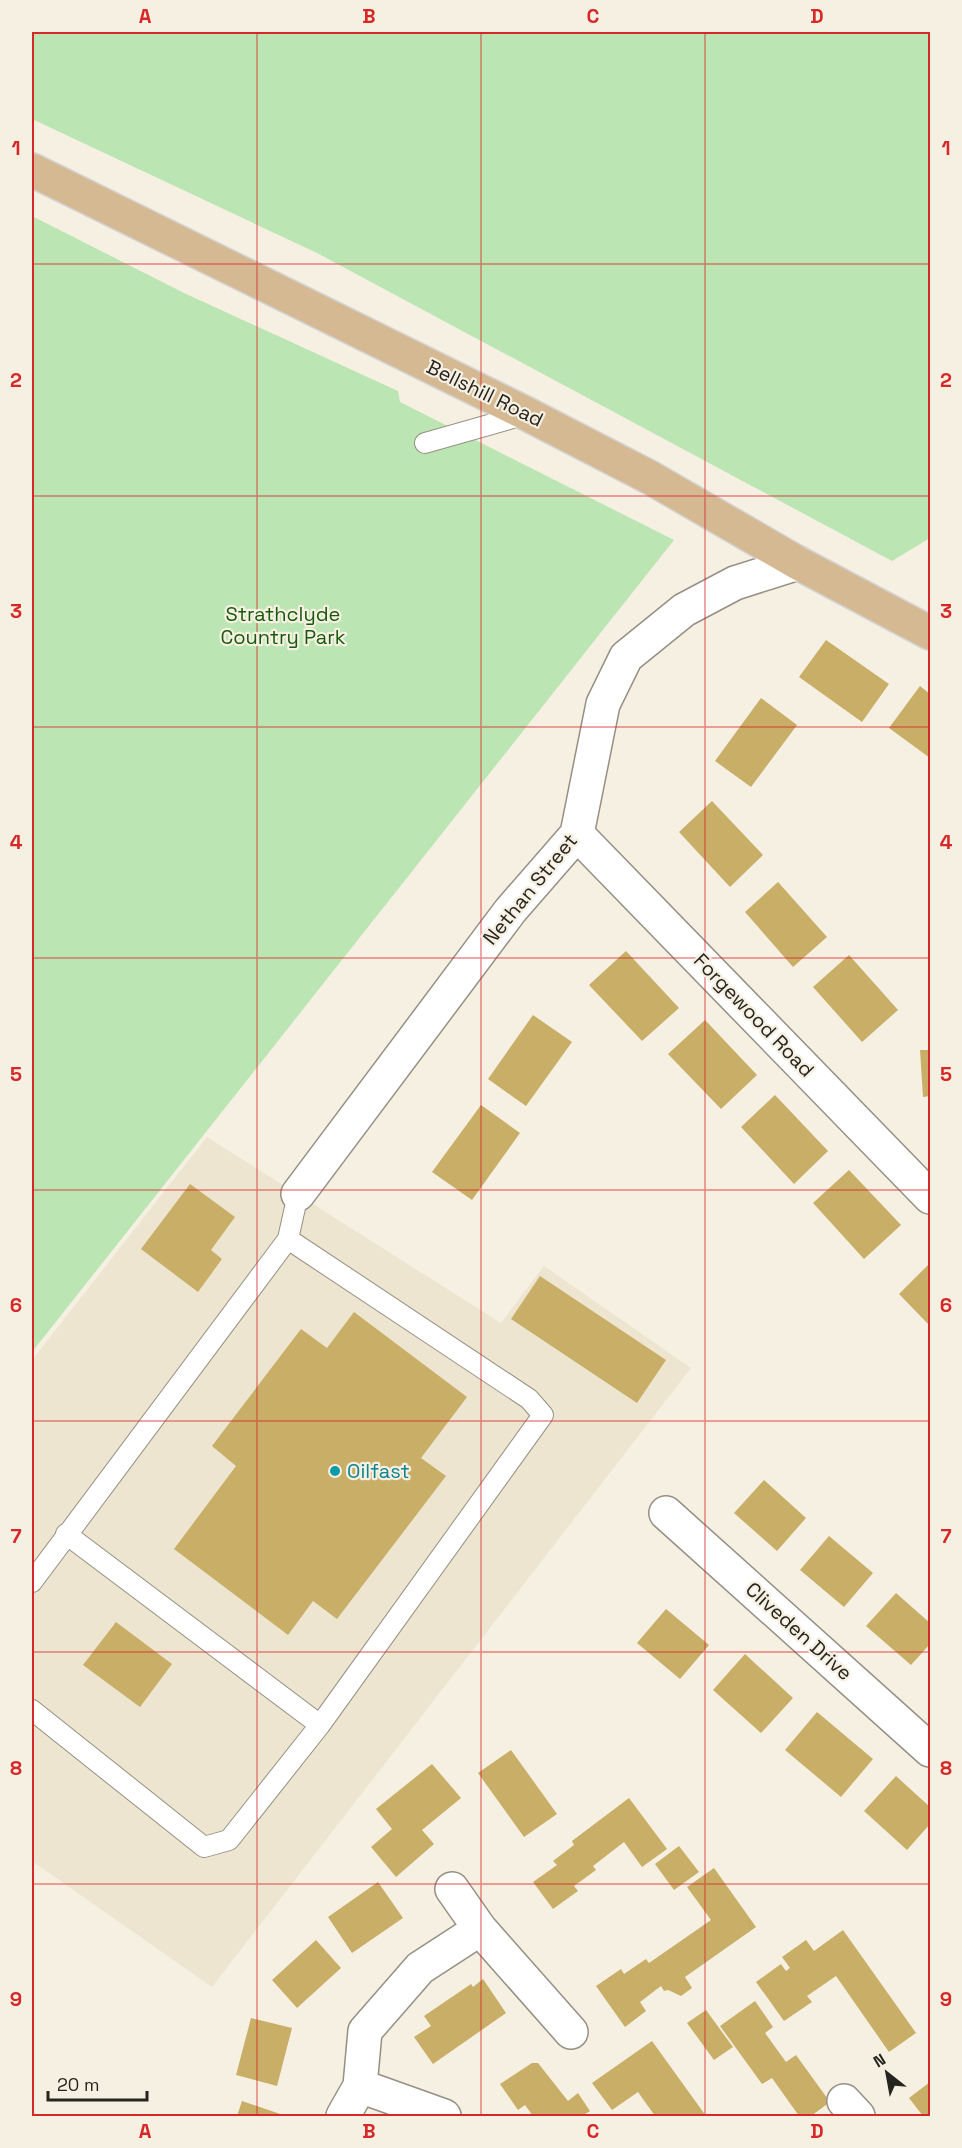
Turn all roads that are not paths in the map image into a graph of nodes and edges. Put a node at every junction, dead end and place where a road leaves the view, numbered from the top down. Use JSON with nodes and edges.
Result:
{"nodes":[{"id":1,"x":32,"y":170,"type":"edge"},
{"id":2,"x":527,"y":414,"type":"junction"},
{"id":3,"x":425,"y":443,"type":"dead end"},
{"id":4,"x":798,"y":563,"type":"junction"},
{"id":5,"x":930,"y":633,"type":"edge"},
{"id":6,"x":578,"y":834,"type":"junction"},
{"id":7,"x":298,"y":1194,"type":"joint"},
{"id":8,"x":930,"y":1197,"type":"edge"},
{"id":9,"x":288,"y":1239,"type":"junction"},
{"id":10,"x":666,"y":1513,"type":"dead end"},
{"id":11,"x":66,"y":1534,"type":"junction"},
{"id":12,"x":32,"y":1582,"type":"edge"},
{"id":13,"x":32,"y":1710,"type":"edge"},
{"id":14,"x":320,"y":1725,"type":"junction"},
{"id":15,"x":930,"y":1750,"type":"edge"},
{"id":16,"x":452,"y":1889,"type":"dead end"},
{"id":17,"x":480,"y":1929,"type":"junction"},
{"id":18,"x":571,"y":2032,"type":"dead end"},
{"id":19,"x":360,"y":2086,"type":"junction"},
{"id":20,"x":343,"y":2116,"type":"edge"},
{"id":21,"x":444,"y":2116,"type":"edge"}],
"edges":[{"from":1,"to":2,"type":"main road","name":"Bellshill Road"},
{"from":2,"to":3,"type":"lane"},
{"from":2,"to":4,"type":"main road","name":"Bellshill Road"},
{"from":4,"to":5,"type":"main road","name":"Bellshill Road"},
{"from":4,"to":6,"type":"street","name":"Nethan Street"},
{"from":6,"to":7,"type":"street","name":"Nethan Street"},
{"from":6,"to":8,"type":"street","name":"Forgewood Road"},
{"from":7,"to":9,"type":"lane"},
{"from":9,"to":11,"type":"lane"},
{"from":9,"to":14,"type":"lane"},
{"from":10,"to":15,"type":"street","name":"Cliveden Drive"},
{"from":11,"to":12,"type":"lane"},
{"from":11,"to":14,"type":"lane"},
{"from":13,"to":14,"type":"lane"},
{"from":16,"to":17,"type":"street"},
{"from":17,"to":18,"type":"street"},
{"from":17,"to":19,"type":"street"},
{"from":19,"to":20,"type":"street"},
{"from":19,"to":21,"type":"street"}]}
